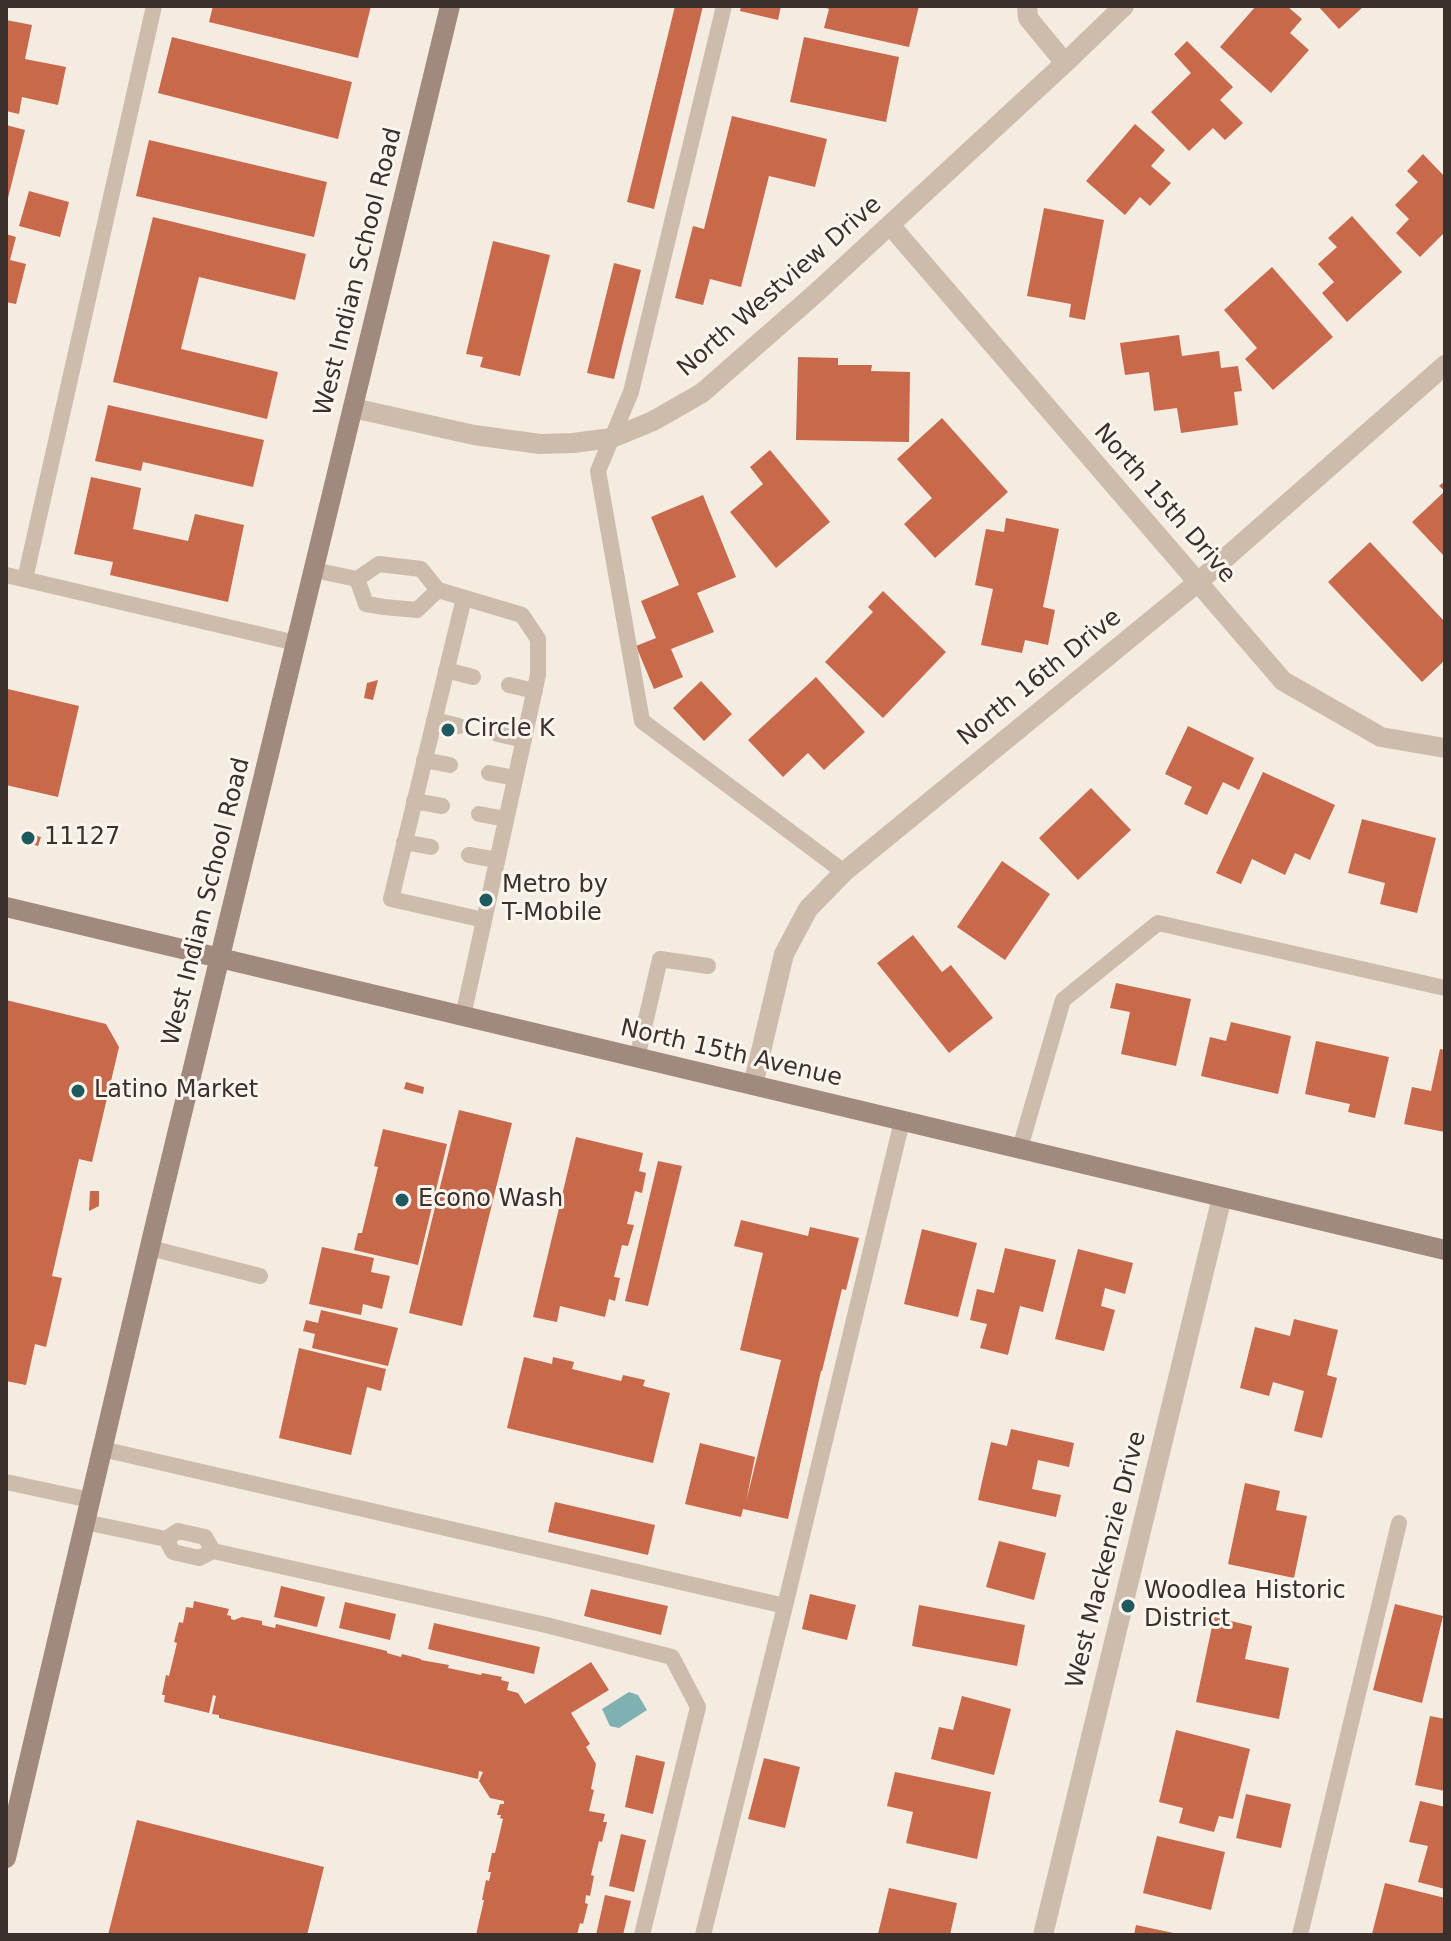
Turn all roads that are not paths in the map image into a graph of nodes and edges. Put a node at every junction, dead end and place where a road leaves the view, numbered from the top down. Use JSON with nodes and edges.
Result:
{"nodes":[{"id":1,"x":154,"y":6,"type":"edge"},
{"id":2,"x":450,"y":6,"type":"edge"},
{"id":3,"x":724,"y":6,"type":"edge"},
{"id":4,"x":1027,"y":6,"type":"edge"},
{"id":5,"x":1124,"y":6,"type":"edge"},
{"id":6,"x":1065,"y":63,"type":"junction"},
{"id":7,"x":890,"y":225,"type":"junction"},
{"id":8,"x":1445,"y":365,"type":"edge"},
{"id":9,"x":353,"y":408,"type":"junction"},
{"id":10,"x":612,"y":438,"type":"junction"},
{"id":11,"x":314,"y":570,"type":"junction"},
{"id":12,"x":6,"y":575,"type":"edge"},
{"id":13,"x":25,"y":579,"type":"junction"},
{"id":14,"x":357,"y":579,"type":"junction"},
{"id":15,"x":1197,"y":583,"type":"junction"},
{"id":16,"x":438,"y":590,"type":"junction"},
{"id":17,"x":464,"y":598,"type":"junction"},
{"id":18,"x":296,"y":643,"type":"junction"},
{"id":19,"x":446,"y":670,"type":"junction"},
{"id":20,"x":473,"y":677,"type":"dead end"},
{"id":21,"x":509,"y":685,"type":"dead end"},
{"id":22,"x":535,"y":691,"type":"junction"},
{"id":23,"x":434,"y":720,"type":"junction"},
{"id":24,"x":459,"y":726,"type":"dead end"},
{"id":25,"x":498,"y":734,"type":"dead end"},
{"id":26,"x":524,"y":740,"type":"junction"},
{"id":27,"x":1445,"y":748,"type":"edge"},
{"id":28,"x":424,"y":760,"type":"junction"},
{"id":29,"x":450,"y":765,"type":"dead end"},
{"id":30,"x":489,"y":773,"type":"dead end"},
{"id":31,"x":515,"y":778,"type":"junction"},
{"id":32,"x":414,"y":801,"type":"junction"},
{"id":33,"x":442,"y":806,"type":"dead end"},
{"id":34,"x":479,"y":814,"type":"dead end"},
{"id":35,"x":506,"y":819,"type":"junction"},
{"id":36,"x":404,"y":842,"type":"junction"},
{"id":37,"x":431,"y":847,"type":"dead end"},
{"id":38,"x":469,"y":855,"type":"dead end"},
{"id":39,"x":497,"y":860,"type":"junction"},
{"id":40,"x":844,"y":872,"type":"junction"},
{"id":41,"x":6,"y":907,"type":"edge"},
{"id":42,"x":484,"y":920,"type":"junction"},
{"id":43,"x":220,"y":958,"type":"junction"},
{"id":44,"x":708,"y":966,"type":"dead end"},
{"id":45,"x":1445,"y":988,"type":"edge"},
{"id":46,"x":463,"y":1016,"type":"junction"},
{"id":47,"x":637,"y":1058,"type":"junction"},
{"id":48,"x":753,"y":1085,"type":"junction"},
{"id":49,"x":902,"y":1121,"type":"junction"},
{"id":50,"x":1020,"y":1148,"type":"junction"},
{"id":51,"x":1222,"y":1197,"type":"junction"},
{"id":52,"x":150,"y":1248,"type":"junction"},
{"id":53,"x":1445,"y":1250,"type":"edge"},
{"id":54,"x":260,"y":1276,"type":"dead end"},
{"id":55,"x":102,"y":1449,"type":"junction"},
{"id":56,"x":6,"y":1482,"type":"edge"},
{"id":57,"x":90,"y":1500,"type":"junction"},
{"id":58,"x":85,"y":1522,"type":"junction"},
{"id":59,"x":1399,"y":1523,"type":"dead end"},
{"id":60,"x":785,"y":1606,"type":"junction"},
{"id":61,"x":6,"y":1858,"type":"edge"},
{"id":62,"x":642,"y":1935,"type":"edge"},
{"id":63,"x":703,"y":1935,"type":"edge"},
{"id":64,"x":1043,"y":1935,"type":"edge"},
{"id":65,"x":1300,"y":1935,"type":"edge"}],
"edges":[{"from":1,"to":13,"type":"lane"},
{"from":2,"to":9,"type":"main road","name":"West Indian School Road"},
{"from":3,"to":10,"type":"lane"},
{"from":4,"to":6,"type":"street"},
{"from":5,"to":6,"type":"street","name":"North Westview Drive"},
{"from":6,"to":7,"type":"street","name":"North Westview Drive"},
{"from":7,"to":10,"type":"street","name":"North Westview Drive"},
{"from":7,"to":15,"type":"street","name":"North 15th Drive"},
{"from":8,"to":15,"type":"street","name":"North 16th Drive"},
{"from":9,"to":10,"type":"street","name":"North Westview Drive"},
{"from":9,"to":11,"type":"main road","name":"West Indian School Road"},
{"from":10,"to":40,"type":"lane"},
{"from":11,"to":14,"type":"lane"},
{"from":11,"to":18,"type":"main road","name":"West Indian School Road"},
{"from":12,"to":13,"type":"lane"},
{"from":13,"to":18,"type":"lane"},
{"from":14,"to":16,"type":"lane"},
{"from":14,"to":16,"type":"lane"},
{"from":15,"to":27,"type":"street","name":"North 15th Drive"},
{"from":15,"to":40,"type":"street","name":"North 16th Drive"},
{"from":16,"to":17,"type":"lane"},
{"from":17,"to":19,"type":"lane"},
{"from":17,"to":22,"type":"lane"},
{"from":18,"to":43,"type":"main road","name":"West Indian School Road"},
{"from":19,"to":20,"type":"lane"},
{"from":19,"to":23,"type":"lane"},
{"from":21,"to":22,"type":"lane"},
{"from":22,"to":26,"type":"lane"},
{"from":23,"to":24,"type":"lane"},
{"from":23,"to":28,"type":"lane"},
{"from":25,"to":26,"type":"lane"},
{"from":26,"to":31,"type":"lane"},
{"from":28,"to":29,"type":"lane"},
{"from":28,"to":32,"type":"lane"},
{"from":30,"to":31,"type":"lane"},
{"from":31,"to":35,"type":"lane"},
{"from":32,"to":33,"type":"lane"},
{"from":32,"to":36,"type":"lane"},
{"from":34,"to":35,"type":"lane"},
{"from":35,"to":39,"type":"lane"},
{"from":36,"to":37,"type":"lane"},
{"from":36,"to":42,"type":"lane"},
{"from":38,"to":39,"type":"lane"},
{"from":39,"to":42,"type":"lane"},
{"from":40,"to":48,"type":"street","name":"North 16th Drive"},
{"from":41,"to":43,"type":"main road","name":"North 15th Avenue"},
{"from":42,"to":46,"type":"lane"},
{"from":43,"to":46,"type":"main road","name":"North 15th Avenue"},
{"from":43,"to":52,"type":"main road","name":"West Indian School Road"},
{"from":44,"to":47,"type":"lane"},
{"from":45,"to":50,"type":"lane"},
{"from":46,"to":47,"type":"main road","name":"North 15th Avenue"},
{"from":47,"to":48,"type":"main road","name":"North 15th Avenue"},
{"from":48,"to":49,"type":"main road","name":"North 15th Avenue"},
{"from":49,"to":50,"type":"main road","name":"North 15th Avenue"},
{"from":49,"to":60,"type":"lane"},
{"from":50,"to":51,"type":"main road","name":"North 15th Avenue"},
{"from":51,"to":53,"type":"main road","name":"North 15th Avenue"},
{"from":51,"to":64,"type":"street","name":"West Mackenzie Drive"},
{"from":52,"to":54,"type":"lane"},
{"from":52,"to":55,"type":"main road","name":"West Indian School Road"},
{"from":55,"to":57,"type":"main road","name":"West Indian School Road"},
{"from":55,"to":60,"type":"lane"},
{"from":56,"to":57,"type":"lane"},
{"from":57,"to":58,"type":"main road","name":"West Indian School Road"},
{"from":58,"to":61,"type":"main road","name":"West Indian School Road"},
{"from":58,"to":62,"type":"lane"},
{"from":59,"to":65,"type":"lane"},
{"from":60,"to":63,"type":"lane"}]}
